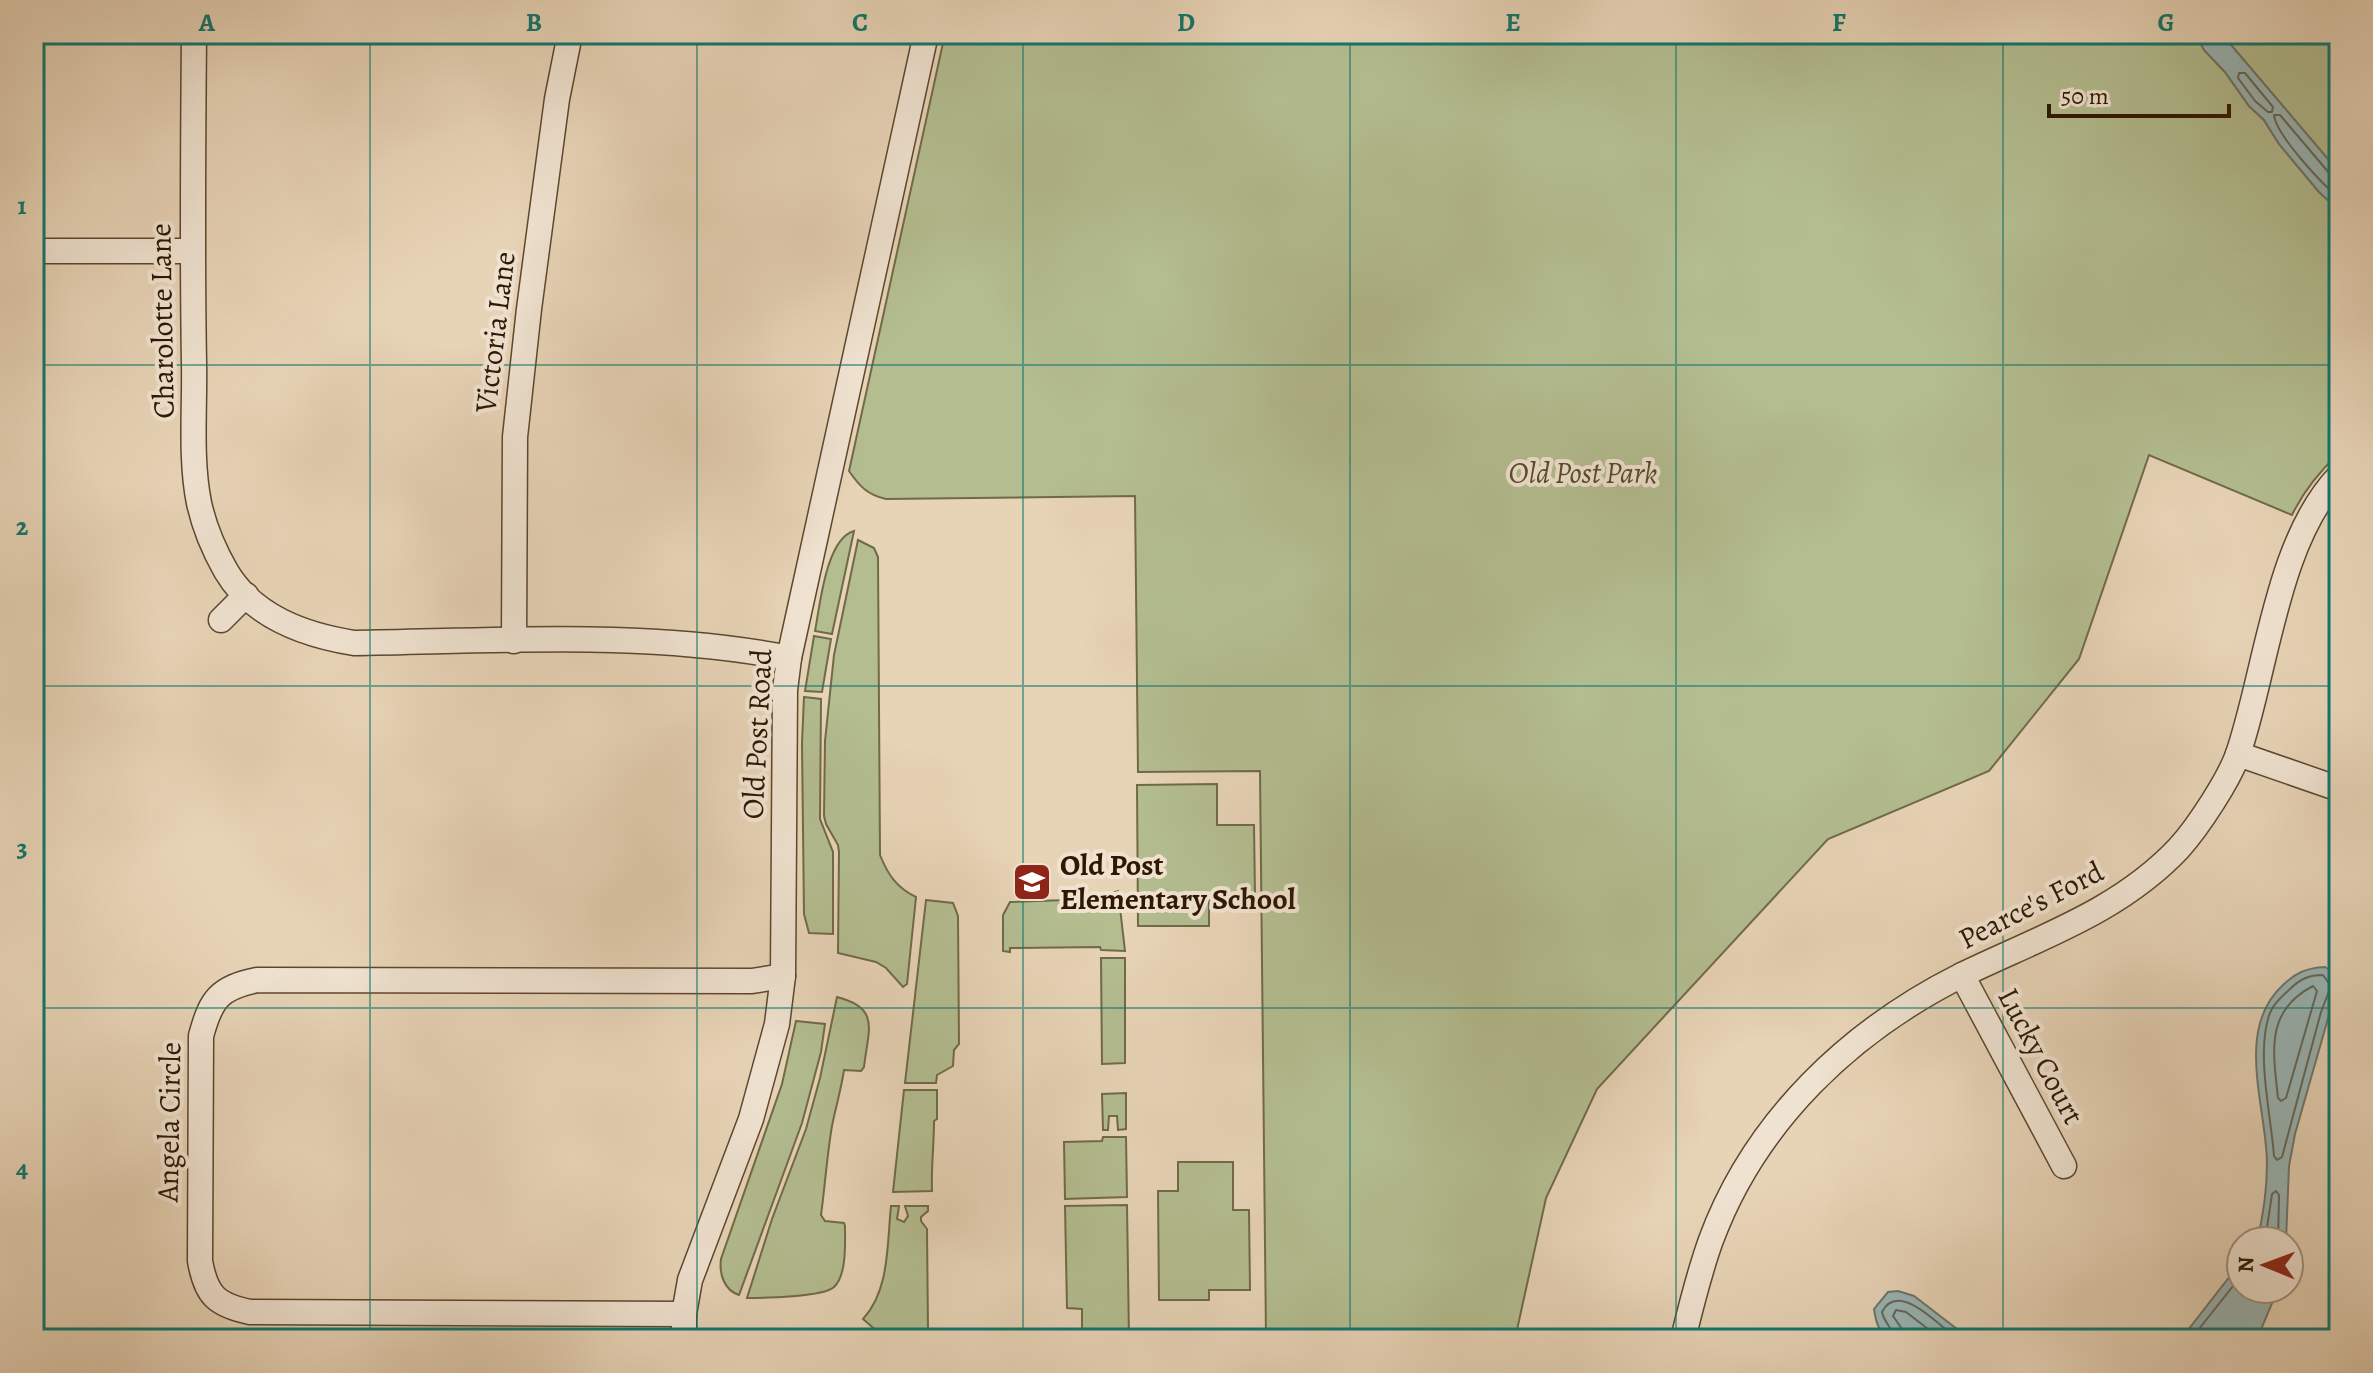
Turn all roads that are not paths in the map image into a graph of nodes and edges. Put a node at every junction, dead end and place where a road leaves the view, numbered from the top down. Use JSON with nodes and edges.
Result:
{"nodes":[{"id":1,"x":194,"y":34,"type":"edge"},
{"id":2,"x":570,"y":34,"type":"edge"},
{"id":3,"x":926,"y":34,"type":"edge"},
{"id":4,"x":34,"y":251,"type":"edge"},
{"id":5,"x":192,"y":251,"type":"junction"},
{"id":6,"x":2339,"y":476,"type":"edge"},
{"id":7,"x":246,"y":595,"type":"junction"},
{"id":8,"x":221,"y":620,"type":"dead end"},
{"id":9,"x":514,"y":641,"type":"junction"},
{"id":10,"x":789,"y":658,"type":"junction"},
{"id":11,"x":2238,"y":754,"type":"junction"},
{"id":12,"x":2339,"y":789,"type":"edge"},
{"id":13,"x":1962,"y":975,"type":"junction"},
{"id":14,"x":783,"y":976,"type":"junction"},
{"id":15,"x":2064,"y":1166,"type":"dead end"},
{"id":16,"x":684,"y":1314,"type":"junction"},
{"id":17,"x":684,"y":1339,"type":"edge"},
{"id":18,"x":1683,"y":1339,"type":"edge"}],
"edges":[{"from":1,"to":5,"type":"street","name":"Charolotte Lane"},
{"from":2,"to":9,"type":"street","name":"Victoria Lane"},
{"from":3,"to":10,"type":"street","name":"Old Post Road"},
{"from":4,"to":5,"type":"street"},
{"from":5,"to":7,"type":"street","name":"Charolotte Lane"},
{"from":6,"to":11,"type":"street","name":"Pearce's Ford"},
{"from":7,"to":8,"type":"street"},
{"from":7,"to":9,"type":"street","name":"Charolotte Lane"},
{"from":9,"to":10,"type":"street","name":"Charolotte Lane"},
{"from":10,"to":14,"type":"street","name":"Old Post Road"},
{"from":11,"to":12,"type":"street"},
{"from":11,"to":13,"type":"street","name":"Pearce's Ford"},
{"from":13,"to":15,"type":"street","name":"Lucky Court"},
{"from":13,"to":18,"type":"street","name":"Pearce's Ford"},
{"from":14,"to":16,"type":"street","name":"Old Post Road"},
{"from":14,"to":16,"type":"street","name":"Angela Circle"},
{"from":16,"to":17,"type":"street","name":"Old Post Road"}]}
